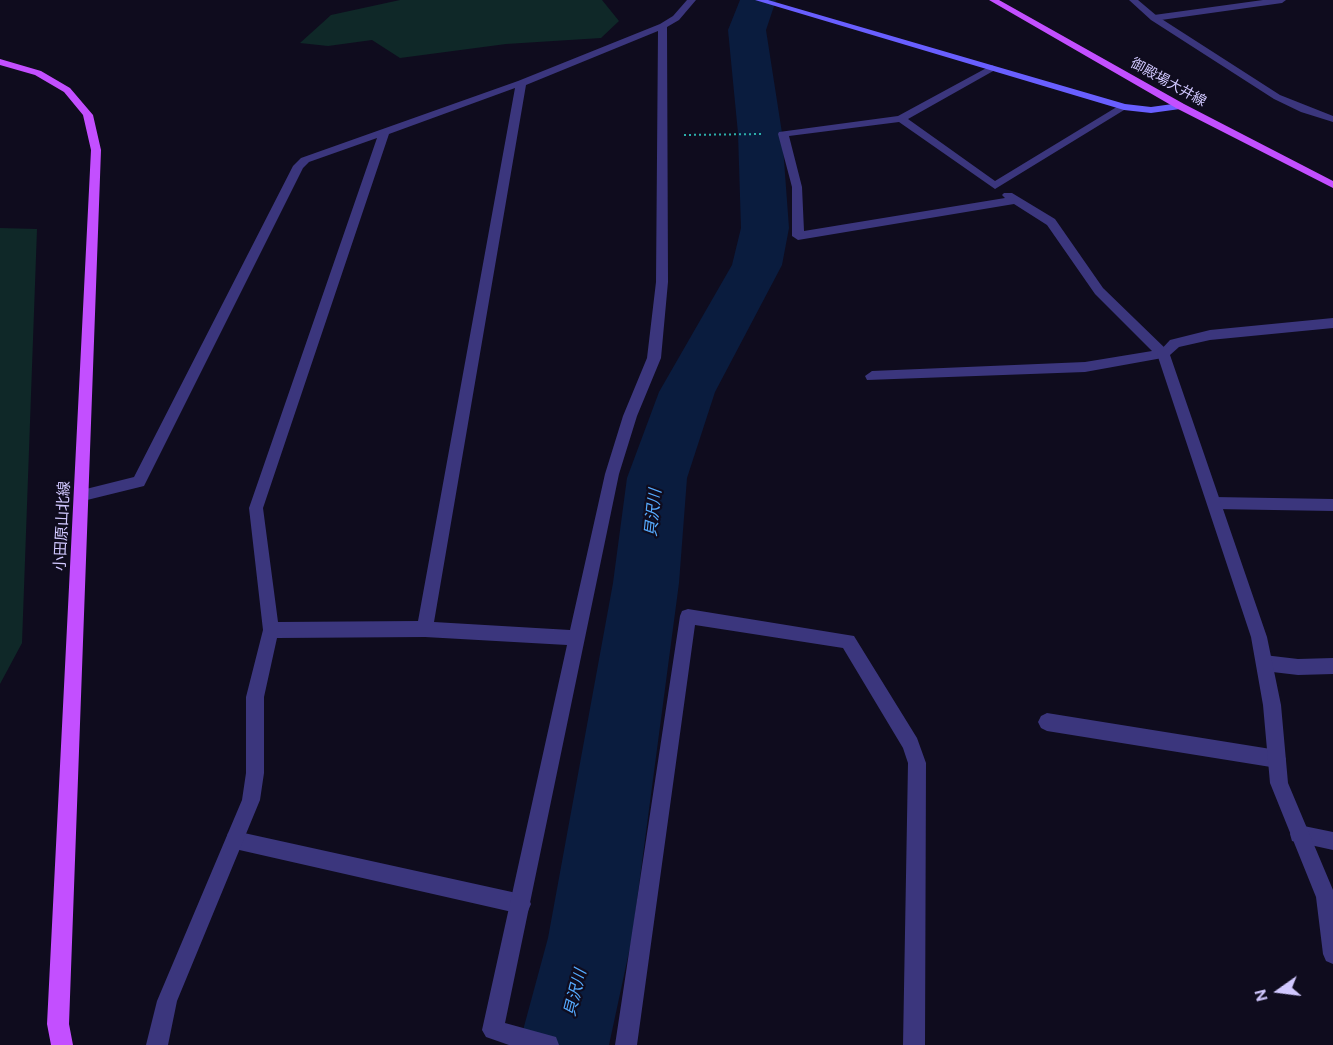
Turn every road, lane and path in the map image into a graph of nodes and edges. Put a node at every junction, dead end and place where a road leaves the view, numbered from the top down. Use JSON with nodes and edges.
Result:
{"nodes":[{"id":1,"x":692,"y":0,"type":"edge"},
{"id":2,"x":759,"y":0,"type":"edge"},
{"id":3,"x":993,"y":0,"type":"edge"},
{"id":4,"x":1133,"y":0,"type":"edge"},
{"id":5,"x":1282,"y":0,"type":"edge"},
{"id":6,"x":1154,"y":18,"type":"junction"},
{"id":7,"x":663,"y":26,"type":"junction"},
{"id":8,"x":0,"y":62,"type":"edge"},
{"id":9,"x":992,"y":68,"type":"junction"},
{"id":10,"x":520,"y":83,"type":"junction"},
{"id":11,"x":1180,"y":106,"type":"junction"},
{"id":12,"x":1124,"y":107,"type":"junction"},
{"id":13,"x":901,"y":119,"type":"junction"},
{"id":14,"x":1333,"y":119,"type":"edge"},
{"id":15,"x":384,"y":132,"type":"junction"},
{"id":16,"x":783,"y":134,"type":"junction"},
{"id":17,"x":663,"y":135,"type":"junction"},
{"id":18,"x":1333,"y":184,"type":"edge"},
{"id":19,"x":995,"y":186,"type":"junction"},
{"id":20,"x":1014,"y":200,"type":"junction"},
{"id":21,"x":1333,"y":323,"type":"edge"},
{"id":22,"x":1163,"y":354,"type":"junction"},
{"id":23,"x":872,"y":376,"type":"dead end"},
{"id":24,"x":83,"y":495,"type":"junction"},
{"id":25,"x":1214,"y":503,"type":"junction"},
{"id":26,"x":1333,"y":505,"type":"edge"},
{"id":27,"x":425,"y":629,"type":"junction"},
{"id":28,"x":271,"y":630,"type":"junction"},
{"id":29,"x":577,"y":638,"type":"junction"},
{"id":30,"x":1264,"y":663,"type":"junction"},
{"id":31,"x":1333,"y":666,"type":"edge"},
{"id":32,"x":1047,"y":722,"type":"dead end"},
{"id":33,"x":1277,"y":759,"type":"junction"},
{"id":34,"x":1299,"y":834,"type":"junction"},
{"id":35,"x":235,"y":840,"type":"junction"},
{"id":36,"x":1333,"y":841,"type":"edge"},
{"id":37,"x":521,"y":904,"type":"junction"},
{"id":38,"x":1333,"y":954,"type":"edge"},
{"id":39,"x":62,"y":1045,"type":"edge"},
{"id":40,"x":157,"y":1045,"type":"edge"},
{"id":41,"x":548,"y":1045,"type":"edge"},
{"id":42,"x":626,"y":1045,"type":"edge"},
{"id":43,"x":914,"y":1045,"type":"edge"}],
"edges":[{"from":1,"to":7,"type":"street"},
{"from":2,"to":9,"type":"street"},
{"from":3,"to":11,"type":"main road","name":"御殿場大井線"},
{"from":4,"to":6,"type":"street"},
{"from":5,"to":6,"type":"street"},
{"from":6,"to":14,"type":"street"},
{"from":7,"to":10,"type":"street"},
{"from":7,"to":17,"type":"street"},
{"from":8,"to":24,"type":"main road","name":"小田原山北線"},
{"from":9,"to":12,"type":"street"},
{"from":9,"to":13,"type":"street"},
{"from":10,"to":15,"type":"street"},
{"from":10,"to":27,"type":"street"},
{"from":11,"to":12,"type":"street"},
{"from":11,"to":18,"type":"main road","name":"御殿場大井線"},
{"from":12,"to":19,"type":"street"},
{"from":13,"to":16,"type":"street"},
{"from":13,"to":19,"type":"street"},
{"from":15,"to":24,"type":"street"},
{"from":15,"to":28,"type":"street"},
{"from":16,"to":17,"type":"path"},
{"from":16,"to":20,"type":"street"},
{"from":17,"to":29,"type":"street"},
{"from":19,"to":20,"type":"street"},
{"from":20,"to":22,"type":"street"},
{"from":21,"to":22,"type":"street"},
{"from":22,"to":23,"type":"street"},
{"from":22,"to":25,"type":"street"},
{"from":24,"to":39,"type":"main road","name":"小田原山北線"},
{"from":25,"to":26,"type":"street"},
{"from":25,"to":30,"type":"street"},
{"from":27,"to":28,"type":"street"},
{"from":27,"to":29,"type":"street"},
{"from":28,"to":35,"type":"street"},
{"from":29,"to":37,"type":"street"},
{"from":30,"to":31,"type":"street"},
{"from":30,"to":33,"type":"street"},
{"from":32,"to":33,"type":"street"},
{"from":33,"to":34,"type":"street"},
{"from":34,"to":36,"type":"street"},
{"from":34,"to":38,"type":"street"},
{"from":35,"to":37,"type":"street"},
{"from":35,"to":40,"type":"street"},
{"from":37,"to":41,"type":"street"},
{"from":42,"to":43,"type":"street"}]}
